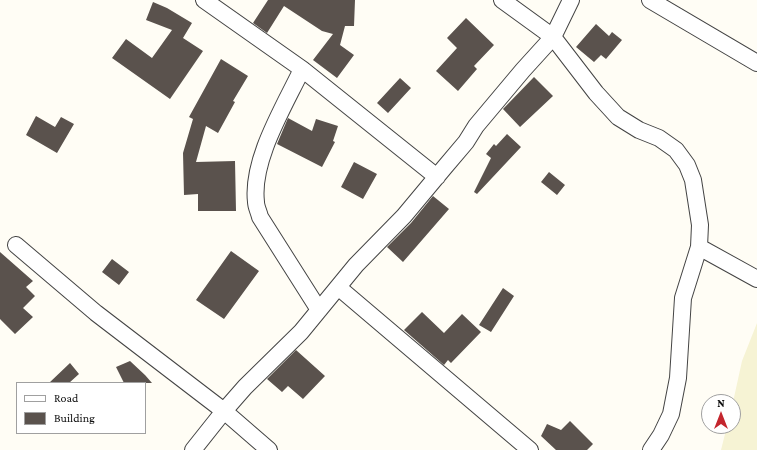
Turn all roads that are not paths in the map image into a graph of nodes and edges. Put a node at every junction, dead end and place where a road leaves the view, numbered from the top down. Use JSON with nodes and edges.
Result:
{"nodes":[{"id":1,"x":204,"y":0,"type":"edge"},
{"id":2,"x":502,"y":0,"type":"edge"},
{"id":3,"x":571,"y":0,"type":"edge"},
{"id":4,"x":650,"y":0,"type":"edge"},
{"id":5,"x":553,"y":37,"type":"junction"},
{"id":6,"x":757,"y":64,"type":"edge"},
{"id":7,"x":302,"y":69,"type":"junction"},
{"id":8,"x":437,"y":177,"type":"junction"},
{"id":9,"x":16,"y":245,"type":"dead end"},
{"id":10,"x":699,"y":247,"type":"junction"},
{"id":11,"x":757,"y":279,"type":"edge"},
{"id":12,"x":338,"y":287,"type":"junction"},
{"id":13,"x":319,"y":310,"type":"junction"},
{"id":14,"x":224,"y":411,"type":"junction"},
{"id":15,"x":193,"y":450,"type":"edge"},
{"id":16,"x":269,"y":450,"type":"edge"},
{"id":17,"x":530,"y":450,"type":"edge"},
{"id":18,"x":650,"y":450,"type":"edge"}],
"edges":[{"from":1,"to":7,"type":"street"},
{"from":2,"to":5,"type":"street"},
{"from":3,"to":5,"type":"street"},
{"from":4,"to":6,"type":"street"},
{"from":5,"to":8,"type":"street"},
{"from":5,"to":10,"type":"street"},
{"from":7,"to":8,"type":"street"},
{"from":7,"to":13,"type":"street"},
{"from":8,"to":12,"type":"street"},
{"from":9,"to":14,"type":"street"},
{"from":10,"to":11,"type":"street"},
{"from":10,"to":18,"type":"street"},
{"from":12,"to":13,"type":"street"},
{"from":12,"to":17,"type":"street"},
{"from":13,"to":14,"type":"street"},
{"from":14,"to":15,"type":"street"},
{"from":14,"to":16,"type":"street"}]}
